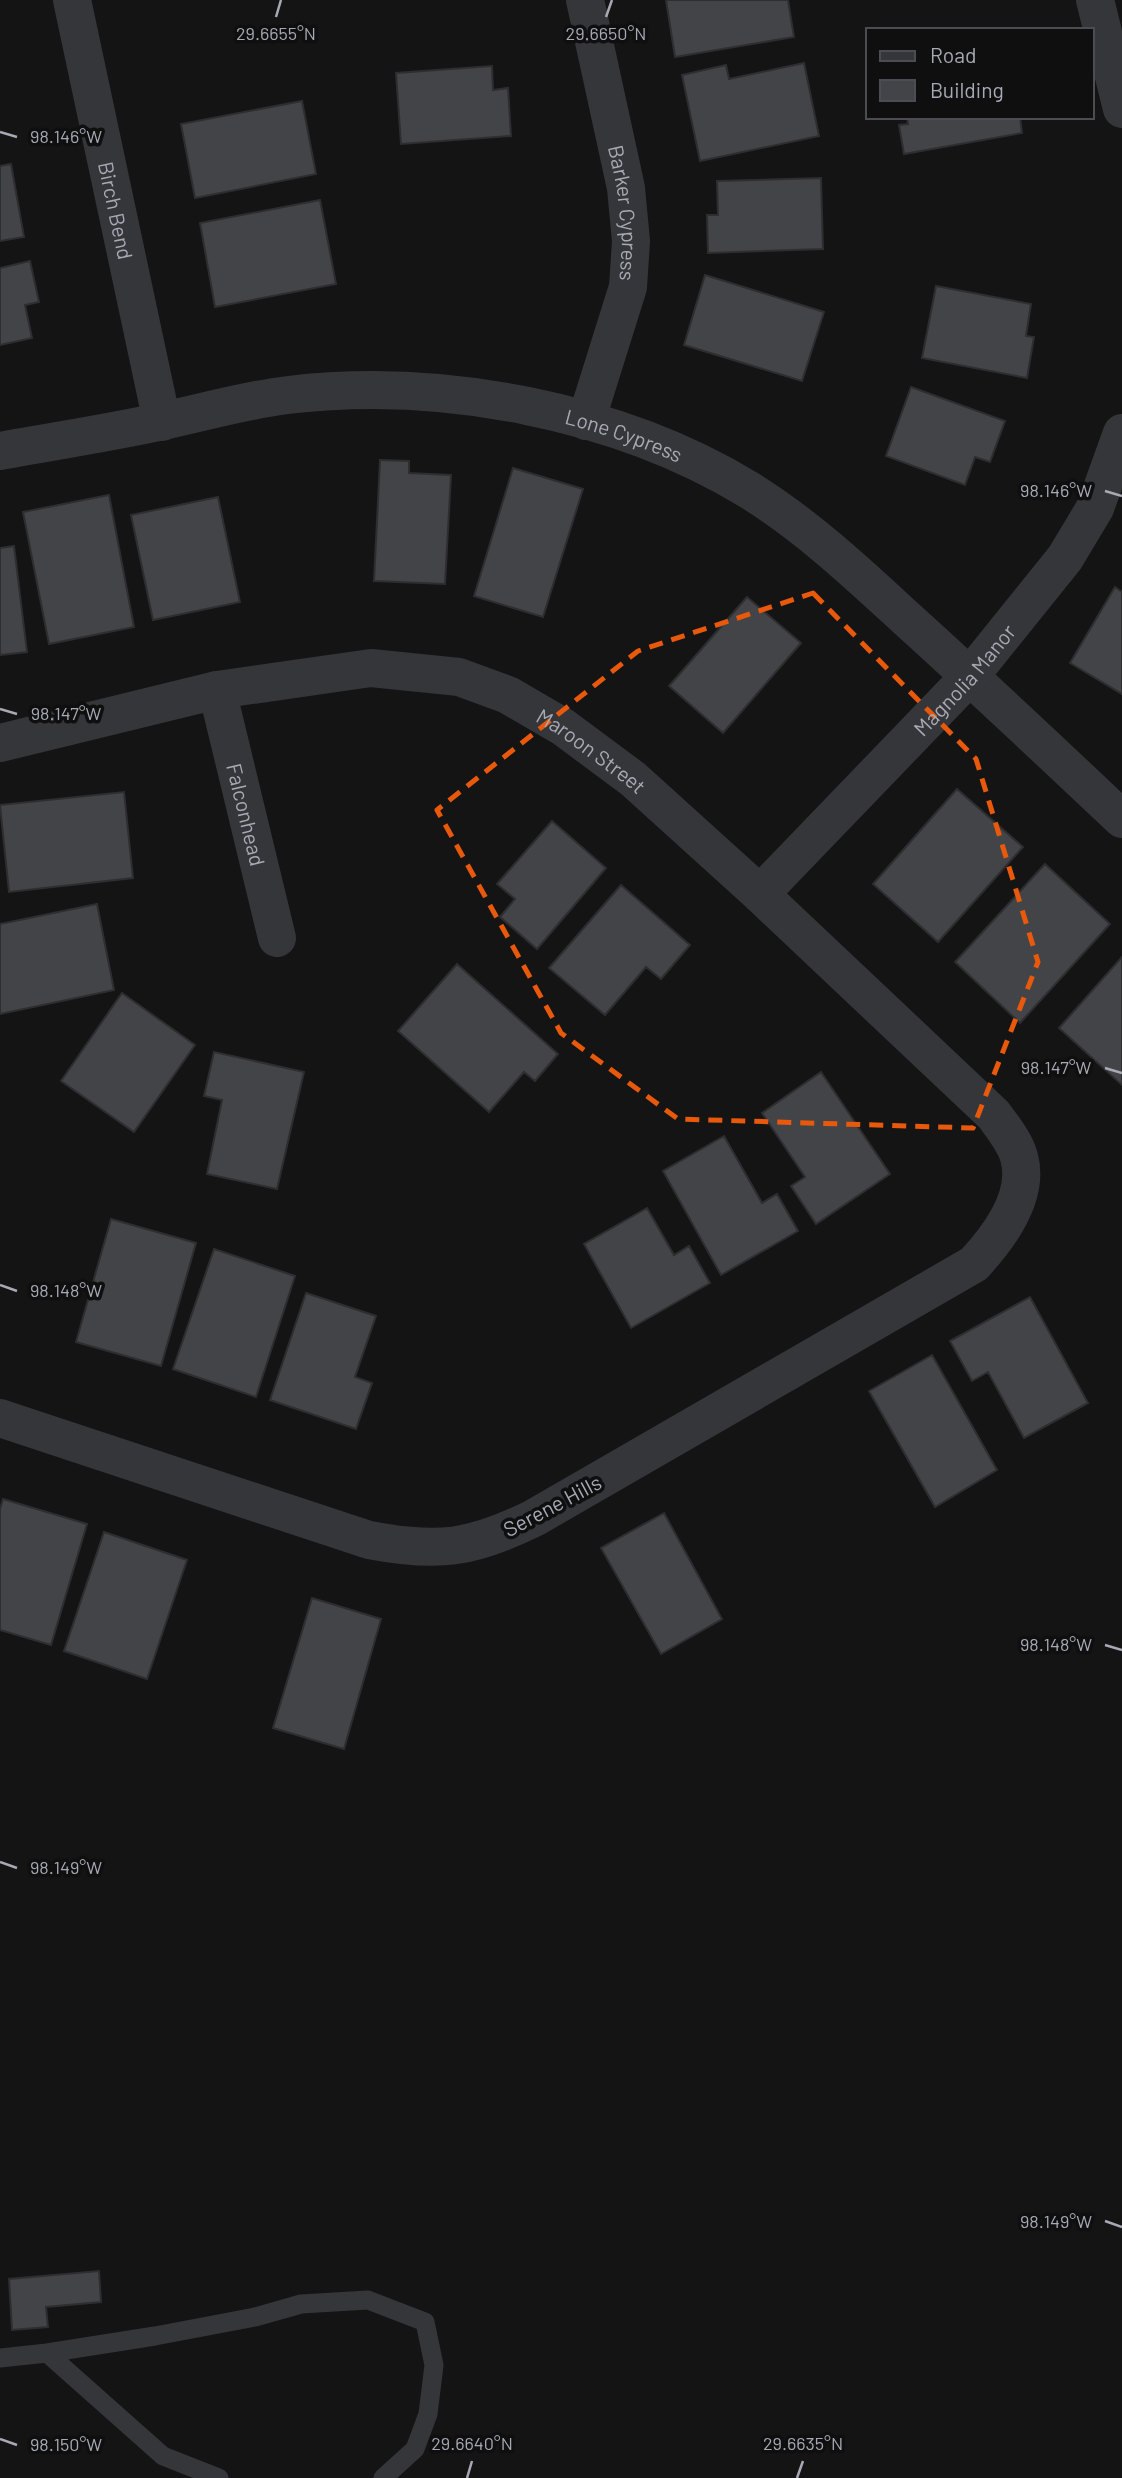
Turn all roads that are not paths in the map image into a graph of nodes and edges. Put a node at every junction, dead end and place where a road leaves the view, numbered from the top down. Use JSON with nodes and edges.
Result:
{"nodes":[{"id":1,"x":72,"y":0,"type":"edge"},
{"id":2,"x":585,"y":0,"type":"edge"},
{"id":3,"x":1095,"y":0,"type":"edge"},
{"id":4,"x":1122,"y":109,"type":"edge"},
{"id":5,"x":586,"y":421,"type":"junction"},
{"id":6,"x":162,"y":422,"type":"junction"},
{"id":7,"x":1122,"y":433,"type":"edge"},
{"id":8,"x":0,"y":451,"type":"edge"},
{"id":9,"x":970,"y":676,"type":"junction"},
{"id":10,"x":217,"y":690,"type":"junction"},
{"id":11,"x":0,"y":743,"type":"edge"},
{"id":12,"x":1122,"y":819,"type":"edge"},
{"id":13,"x":760,"y":894,"type":"junction"},
{"id":14,"x":276,"y":938,"type":"dead end"},
{"id":15,"x":1021,"y":1183,"type":"joint"},
{"id":16,"x":0,"y":1418,"type":"edge"},
{"id":17,"x":47,"y":2353,"type":"junction"},
{"id":18,"x":0,"y":2358,"type":"edge"},
{"id":19,"x":219,"y":2478,"type":"edge"},
{"id":20,"x":383,"y":2478,"type":"edge"}],
"edges":[{"from":1,"to":6,"type":"street","name":"Birch Bend"},
{"from":2,"to":5,"type":"street","name":"Barker Cypress"},
{"from":3,"to":4,"type":"street"},
{"from":5,"to":6,"type":"street","name":"Lone Cypress"},
{"from":5,"to":9,"type":"street","name":"Lone Cypress"},
{"from":6,"to":8,"type":"street","name":"Lone Cypress"},
{"from":7,"to":9,"type":"street","name":"Magnolia Manor"},
{"from":9,"to":12,"type":"street","name":"Lone Cypress"},
{"from":9,"to":13,"type":"street","name":"Magnolia Manor"},
{"from":10,"to":11,"type":"street","name":"Maroon Street"},
{"from":10,"to":13,"type":"street","name":"Maroon Street"},
{"from":10,"to":14,"type":"street","name":"Falconhead"},
{"from":13,"to":15,"type":"street","name":"Maroon Street"},
{"from":15,"to":16,"type":"street","name":"Serene Hills"},
{"from":17,"to":18,"type":"lane"},
{"from":17,"to":19,"type":"lane"},
{"from":17,"to":20,"type":"lane"}]}
